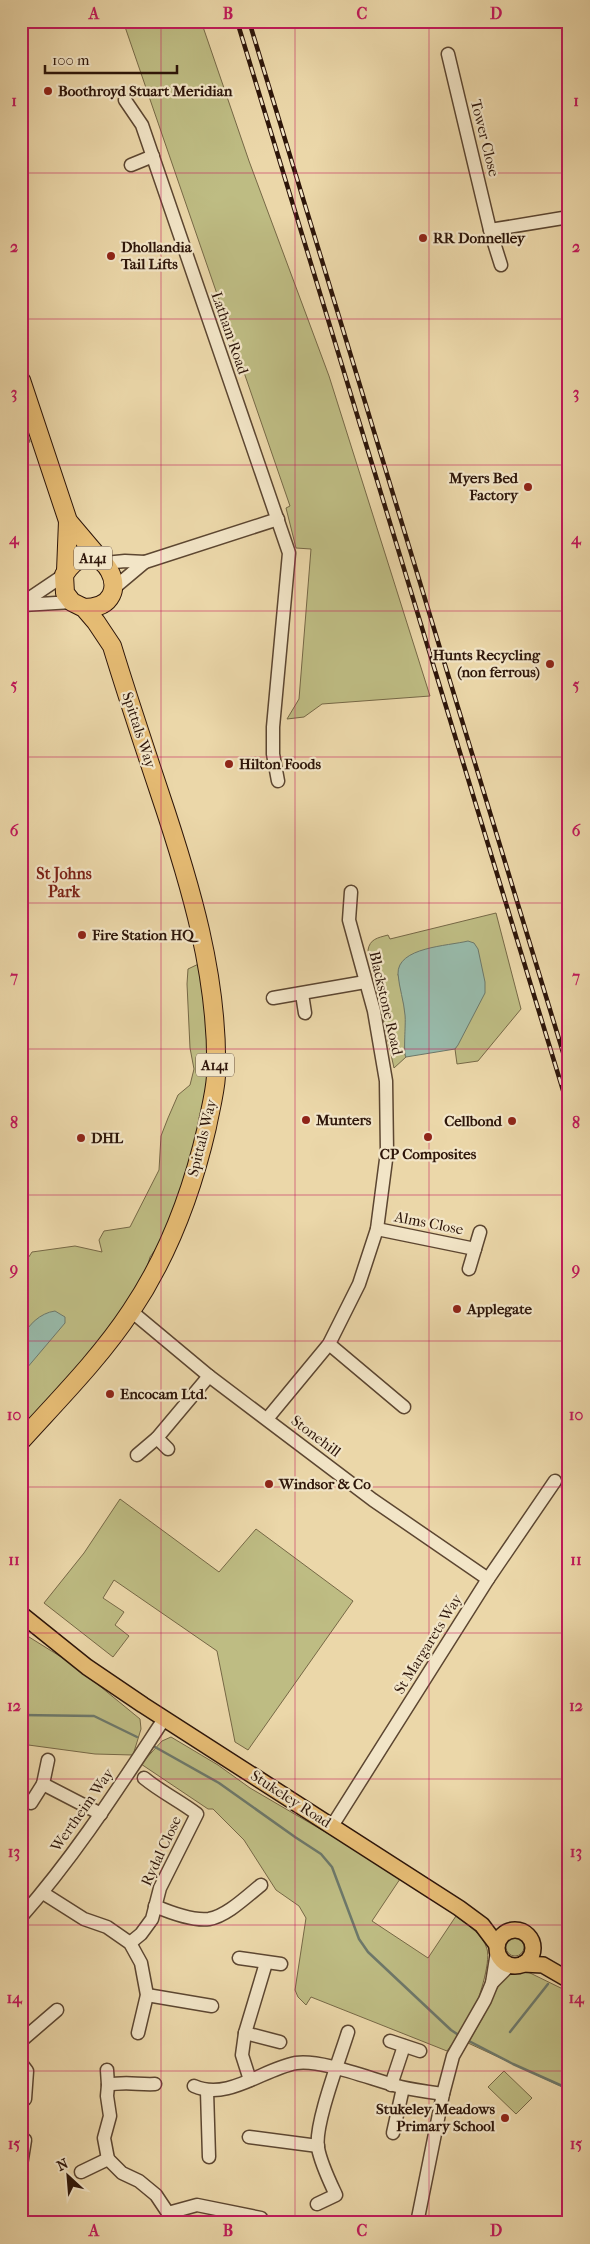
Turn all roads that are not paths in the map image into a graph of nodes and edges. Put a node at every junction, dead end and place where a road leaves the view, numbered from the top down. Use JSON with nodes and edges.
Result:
{"nodes":[{"id":1,"x":448,"y":54,"type":"dead end"},
{"id":2,"x":125,"y":100,"type":"dead end"},
{"id":3,"x":153,"y":156,"type":"junction"},
{"id":4,"x":131,"y":165,"type":"dead end"},
{"id":5,"x":569,"y":217,"type":"edge"},
{"id":6,"x":490,"y":230,"type":"junction"},
{"id":7,"x":501,"y":265,"type":"dead end"},
{"id":8,"x":21,"y":380,"type":"edge"},
{"id":9,"x":278,"y":519,"type":"junction"},
{"id":10,"x":68,"y":521,"type":"junction"},
{"id":11,"x":103,"y":562,"type":"junction"},
{"id":12,"x":145,"y":562,"type":"junction"},
{"id":13,"x":65,"y":573,"type":"junction"},
{"id":14,"x":111,"y":594,"type":"junction"},
{"id":15,"x":21,"y":604,"type":"edge"},
{"id":16,"x":78,"y":605,"type":"junction"},
{"id":17,"x":112,"y":646,"type":"junction"},
{"id":18,"x":278,"y":781,"type":"dead end"},
{"id":19,"x":351,"y":892,"type":"dead end"},
{"id":20,"x":365,"y":982,"type":"junction"},
{"id":21,"x":302,"y":994,"type":"junction"},
{"id":22,"x":273,"y":998,"type":"dead end"},
{"id":23,"x":305,"y":1013,"type":"dead end"},
{"id":24,"x":377,"y":1229,"type":"junction"},
{"id":25,"x":480,"y":1232,"type":"dead end"},
{"id":26,"x":475,"y":1249,"type":"junction"},
{"id":27,"x":469,"y":1269,"type":"dead end"},
{"id":28,"x":131,"y":1311,"type":"junction"},
{"id":29,"x":329,"y":1344,"type":"junction"},
{"id":30,"x":209,"y":1376,"type":"junction"},
{"id":31,"x":404,"y":1407,"type":"dead end"},
{"id":32,"x":267,"y":1419,"type":"junction"},
{"id":33,"x":157,"y":1438,"type":"junction"},
{"id":34,"x":21,"y":1441,"type":"edge"},
{"id":35,"x":168,"y":1449,"type":"dead end"},
{"id":36,"x":137,"y":1454,"type":"dead end"},
{"id":37,"x":554,"y":1481,"type":"dead end"},
{"id":38,"x":488,"y":1579,"type":"junction"},
{"id":39,"x":21,"y":1604,"type":"edge"},
{"id":40,"x":21,"y":1614,"type":"edge"},
{"id":41,"x":21,"y":1627,"type":"edge"},
{"id":42,"x":68,"y":1650,"type":"junction"},
{"id":43,"x":100,"y":1674,"type":"junction"},
{"id":44,"x":164,"y":1719,"type":"junction"},
{"id":45,"x":48,"y":1760,"type":"dead end"},
{"id":46,"x":144,"y":1778,"type":"dead end"},
{"id":47,"x":43,"y":1784,"type":"junction"},
{"id":48,"x":31,"y":1803,"type":"dead end"},
{"id":49,"x":101,"y":1814,"type":"junction"},
{"id":50,"x":332,"y":1826,"type":"junction"},
{"id":51,"x":261,"y":1885,"type":"dead end"},
{"id":52,"x":43,"y":1893,"type":"junction"},
{"id":53,"x":155,"y":1906,"type":"junction"},
{"id":54,"x":21,"y":1917,"type":"edge"},
{"id":55,"x":130,"y":1943,"type":"junction"},
{"id":56,"x":500,"y":1943,"type":"junction"},
{"id":57,"x":532,"y":1947,"type":"junction"},
{"id":58,"x":239,"y":1958,"type":"dead end"},
{"id":59,"x":266,"y":1963,"type":"junction"},
{"id":60,"x":281,"y":1964,"type":"dead end"},
{"id":61,"x":517,"y":1964,"type":"junction"},
{"id":62,"x":543,"y":1965,"type":"junction"},
{"id":63,"x":569,"y":1980,"type":"edge"},
{"id":64,"x":492,"y":1983,"type":"junction"},
{"id":65,"x":147,"y":1995,"type":"junction"},
{"id":66,"x":212,"y":2006,"type":"dead end"},
{"id":67,"x":58,"y":2010,"type":"dead end"},
{"id":68,"x":348,"y":2032,"type":"dead end"},
{"id":69,"x":138,"y":2033,"type":"dead end"},
{"id":70,"x":245,"y":2033,"type":"junction"},
{"id":71,"x":21,"y":2041,"type":"edge"},
{"id":72,"x":390,"y":2041,"type":"dead end"},
{"id":73,"x":280,"y":2042,"type":"dead end"},
{"id":74,"x":404,"y":2046,"type":"junction"},
{"id":75,"x":420,"y":2051,"type":"dead end"},
{"id":76,"x":21,"y":2063,"type":"edge"},
{"id":77,"x":107,"y":2070,"type":"dead end"},
{"id":78,"x":337,"y":2070,"type":"junction"},
{"id":79,"x":250,"y":2080,"type":"junction"},
{"id":80,"x":155,"y":2084,"type":"dead end"},
{"id":81,"x":108,"y":2085,"type":"junction"},
{"id":82,"x":194,"y":2086,"type":"dead end"},
{"id":83,"x":397,"y":2086,"type":"junction"},
{"id":84,"x":206,"y":2091,"type":"junction"},
{"id":85,"x":442,"y":2094,"type":"junction"},
{"id":86,"x":25,"y":2099,"type":"dead end"},
{"id":87,"x":393,"y":2133,"type":"dead end"},
{"id":88,"x":249,"y":2137,"type":"dead end"},
{"id":89,"x":25,"y":2140,"type":"dead end"},
{"id":90,"x":318,"y":2146,"type":"junction"},
{"id":91,"x":210,"y":2157,"type":"dead end"},
{"id":92,"x":108,"y":2159,"type":"junction"},
{"id":93,"x":21,"y":2165,"type":"edge"},
{"id":94,"x":81,"y":2172,"type":"dead end"},
{"id":95,"x":317,"y":2204,"type":"dead end"},
{"id":96,"x":169,"y":2218,"type":"edge"},
{"id":97,"x":262,"y":2218,"type":"dead end"},
{"id":98,"x":417,"y":2223,"type":"edge"}],
"edges":[{"from":1,"to":6,"type":"street","name":"Tower Close"},
{"from":2,"to":3,"type":"street","name":"Latham Road"},
{"from":3,"to":4,"type":"street"},
{"from":3,"to":9,"type":"street","name":"Latham Road"},
{"from":5,"to":6,"type":"street"},
{"from":6,"to":7,"type":"street","name":"Tower Close"},
{"from":8,"to":10,"type":"highway","number":"A141"},
{"from":9,"to":12,"type":"street"},
{"from":9,"to":18,"type":"street","name":"Latham Road"},
{"from":10,"to":11,"type":"highway","number":"A141"},
{"from":10,"to":13,"type":"highway","number":"A141"},
{"from":11,"to":12,"type":"street"},
{"from":11,"to":13,"type":"highway","number":"A141"},
{"from":11,"to":14,"type":"highway","number":"A141"},
{"from":12,"to":14,"type":"street"},
{"from":13,"to":15,"type":"street"},
{"from":13,"to":16,"type":"highway","number":"A141"},
{"from":14,"to":16,"type":"highway"},
{"from":14,"to":17,"type":"highway","number":"A141"},
{"from":15,"to":16,"type":"street"},
{"from":16,"to":17,"type":"highway","number":"A141"},
{"from":17,"to":28,"type":"highway","name":"Spittals Way","number":"A141"},
{"from":19,"to":20,"type":"street","name":"Blackstone Road"},
{"from":20,"to":21,"type":"street"},
{"from":20,"to":24,"type":"street","name":"Blackstone Road"},
{"from":21,"to":22,"type":"street"},
{"from":21,"to":23,"type":"street"},
{"from":24,"to":26,"type":"street","name":"Alms Close"},
{"from":24,"to":29,"type":"street","name":"Blackstone Road"},
{"from":25,"to":26,"type":"street","name":"Alms Close"},
{"from":26,"to":27,"type":"street","name":"Alms Close"},
{"from":28,"to":30,"type":"street","name":"Stonehill"},
{"from":28,"to":34,"type":"highway","name":"Spittals Way","number":"A141"},
{"from":29,"to":31,"type":"street"},
{"from":29,"to":32,"type":"street","name":"Blackstone Road"},
{"from":30,"to":32,"type":"street","name":"Stonehill"},
{"from":30,"to":33,"type":"street"},
{"from":32,"to":38,"type":"street","name":"Stonehill"},
{"from":33,"to":35,"type":"street"},
{"from":33,"to":36,"type":"street"},
{"from":37,"to":38,"type":"street","name":"St Margarets Way"},
{"from":38,"to":50,"type":"street","name":"St Margarets Way"},
{"from":39,"to":43,"type":"main road","name":"Stukeley Road"},
{"from":40,"to":42,"type":"main road","name":"Stukeley Road"},
{"from":41,"to":42,"type":"main road"},
{"from":42,"to":43,"type":"main road","name":"Stukeley Road"},
{"from":43,"to":44,"type":"main road","name":"Stukeley Road"},
{"from":44,"to":49,"type":"street","name":"Wertheim Way"},
{"from":44,"to":50,"type":"main road","name":"Stukeley Road"},
{"from":45,"to":47,"type":"street"},
{"from":46,"to":53,"type":"street","name":"Rydal Close"},
{"from":47,"to":48,"type":"street"},
{"from":47,"to":49,"type":"street"},
{"from":49,"to":52,"type":"street","name":"Wertheim Way"},
{"from":50,"to":56,"type":"main road","name":"Stukeley Road"},
{"from":51,"to":53,"type":"street","name":"Rydal Close"},
{"from":52,"to":54,"type":"street","name":"Wertheim Way"},
{"from":52,"to":55,"type":"street"},
{"from":53,"to":55,"type":"street","name":"Rydal Close"},
{"from":55,"to":65,"type":"street"},
{"from":56,"to":57,"type":"main road"},
{"from":56,"to":61,"type":"main road"},
{"from":56,"to":64,"type":"street"},
{"from":57,"to":61,"type":"main road"},
{"from":57,"to":62,"type":"main road"},
{"from":58,"to":59,"type":"street"},
{"from":59,"to":60,"type":"street"},
{"from":59,"to":70,"type":"street"},
{"from":61,"to":62,"type":"main road"},
{"from":61,"to":64,"type":"street"},
{"from":62,"to":63,"type":"main road"},
{"from":64,"to":85,"type":"street"},
{"from":65,"to":66,"type":"street"},
{"from":65,"to":69,"type":"street"},
{"from":67,"to":71,"type":"street"},
{"from":68,"to":78,"type":"street"},
{"from":70,"to":73,"type":"street"},
{"from":70,"to":79,"type":"street"},
{"from":72,"to":74,"type":"street"},
{"from":74,"to":75,"type":"street"},
{"from":74,"to":83,"type":"street"},
{"from":76,"to":86,"type":"street"},
{"from":77,"to":81,"type":"street"},
{"from":78,"to":79,"type":"street"},
{"from":78,"to":83,"type":"street"},
{"from":78,"to":90,"type":"street"},
{"from":79,"to":84,"type":"street"},
{"from":80,"to":81,"type":"street"},
{"from":81,"to":92,"type":"street"},
{"from":82,"to":84,"type":"street"},
{"from":83,"to":85,"type":"street"},
{"from":83,"to":87,"type":"street"},
{"from":84,"to":91,"type":"street"},
{"from":85,"to":98,"type":"street"},
{"from":88,"to":90,"type":"street"},
{"from":89,"to":93,"type":"street"},
{"from":90,"to":95,"type":"street"},
{"from":92,"to":94,"type":"street"},
{"from":92,"to":96,"type":"street"},
{"from":96,"to":97,"type":"street"}]}
